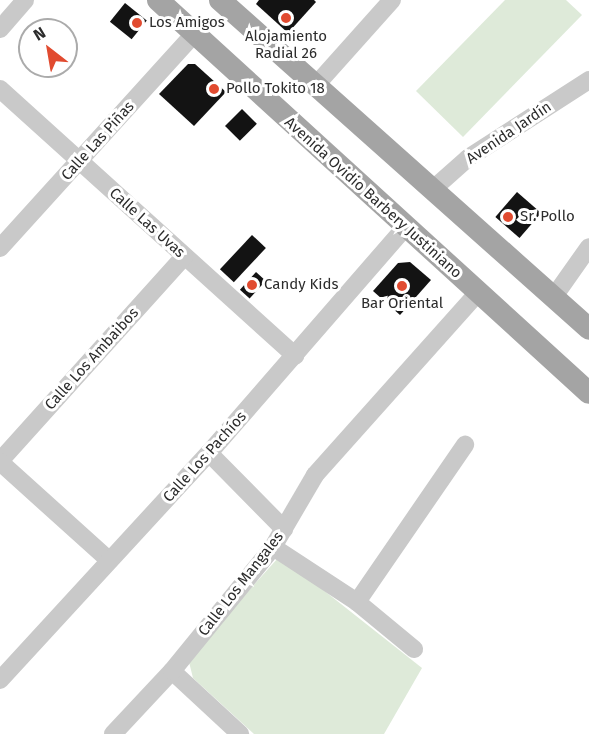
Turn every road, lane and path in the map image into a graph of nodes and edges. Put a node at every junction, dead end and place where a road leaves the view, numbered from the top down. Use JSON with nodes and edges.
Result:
{"nodes":[{"id":1,"x":24,"y":0,"type":"edge"},
{"id":2,"x":158,"y":0,"type":"edge"},
{"id":3,"x":220,"y":0,"type":"edge"},
{"id":4,"x":392,"y":0,"type":"edge"},
{"id":5,"x":0,"y":29,"type":"edge"},
{"id":6,"x":195,"y":34,"type":"junction"},
{"id":7,"x":589,"y":80,"type":"edge"},
{"id":8,"x":316,"y":85,"type":"junction"},
{"id":9,"x":0,"y":89,"type":"edge"},
{"id":10,"x":79,"y":162,"type":"junction"},
{"id":11,"x":432,"y":190,"type":"junction"},
{"id":12,"x":404,"y":229,"type":"junction"},
{"id":13,"x":589,"y":247,"type":"edge"},
{"id":14,"x":0,"y":248,"type":"edge"},
{"id":15,"x":184,"y":257,"type":"junction"},
{"id":16,"x":478,"y":292,"type":"junction"},
{"id":17,"x":553,"y":298,"type":"junction"},
{"id":18,"x":589,"y":329,"type":"edge"},
{"id":19,"x":295,"y":356,"type":"junction"},
{"id":20,"x":589,"y":393,"type":"edge"},
{"id":21,"x":465,"y":445,"type":"dead end"},
{"id":22,"x":209,"y":453,"type":"junction"},
{"id":23,"x":0,"y":462,"type":"edge"},
{"id":24,"x":284,"y":529,"type":"junction"},
{"id":25,"x":273,"y":547,"type":"junction"},
{"id":26,"x":109,"y":560,"type":"junction"},
{"id":27,"x":357,"y":602,"type":"junction"},
{"id":28,"x":414,"y":649,"type":"dead end"},
{"id":29,"x":172,"y":671,"type":"junction"},
{"id":30,"x":0,"y":681,"type":"edge"},
{"id":31,"x":113,"y":734,"type":"edge"},
{"id":32,"x":240,"y":734,"type":"edge"}],
"edges":[{"from":1,"to":5,"type":"street"},
{"from":2,"to":6,"type":"main road","name":"Avenida Ovidio Barbery Justiniano"},
{"from":3,"to":8,"type":"main road"},
{"from":4,"to":8,"type":"street"},
{"from":6,"to":10,"type":"street","name":"Calle Las Piñas"},
{"from":6,"to":12,"type":"main road","name":"Avenida Ovidio Barbery Justiniano"},
{"from":7,"to":11,"type":"street","name":"Avenida Jardín"},
{"from":8,"to":11,"type":"main road"},
{"from":9,"to":10,"type":"street","name":"Calle Las Uvas"},
{"from":10,"to":14,"type":"street","name":"Calle Las Piñas"},
{"from":10,"to":15,"type":"street","name":"Calle Las Uvas"},
{"from":11,"to":17,"type":"main road"},
{"from":12,"to":16,"type":"main road","name":"Avenida Ovidio Barbery Justiniano"},
{"from":12,"to":19,"type":"street","name":"Calle Los Pachíos"},
{"from":13,"to":17,"type":"street"},
{"from":15,"to":19,"type":"street","name":"Calle Las Uvas"},
{"from":15,"to":23,"type":"street","name":"Calle Los Ambaibos"},
{"from":16,"to":20,"type":"main road","name":"Avenida Ovidio Barbery Justiniano"},
{"from":16,"to":24,"type":"street","name":"Calle Los Mangales"},
{"from":17,"to":18,"type":"main road"},
{"from":19,"to":22,"type":"street","name":"Calle Los Pachíos"},
{"from":21,"to":27,"type":"street"},
{"from":22,"to":24,"type":"street"},
{"from":22,"to":26,"type":"street","name":"Calle Los Pachíos"},
{"from":23,"to":26,"type":"street"},
{"from":24,"to":25,"type":"street","name":"Calle Los Mangales"},
{"from":25,"to":27,"type":"street"},
{"from":25,"to":29,"type":"street","name":"Calle Los Mangales"},
{"from":26,"to":30,"type":"street","name":"Calle Los Pachíos"},
{"from":27,"to":28,"type":"street"},
{"from":29,"to":31,"type":"street","name":"Calle Los Mangales"},
{"from":29,"to":32,"type":"street"}]}
